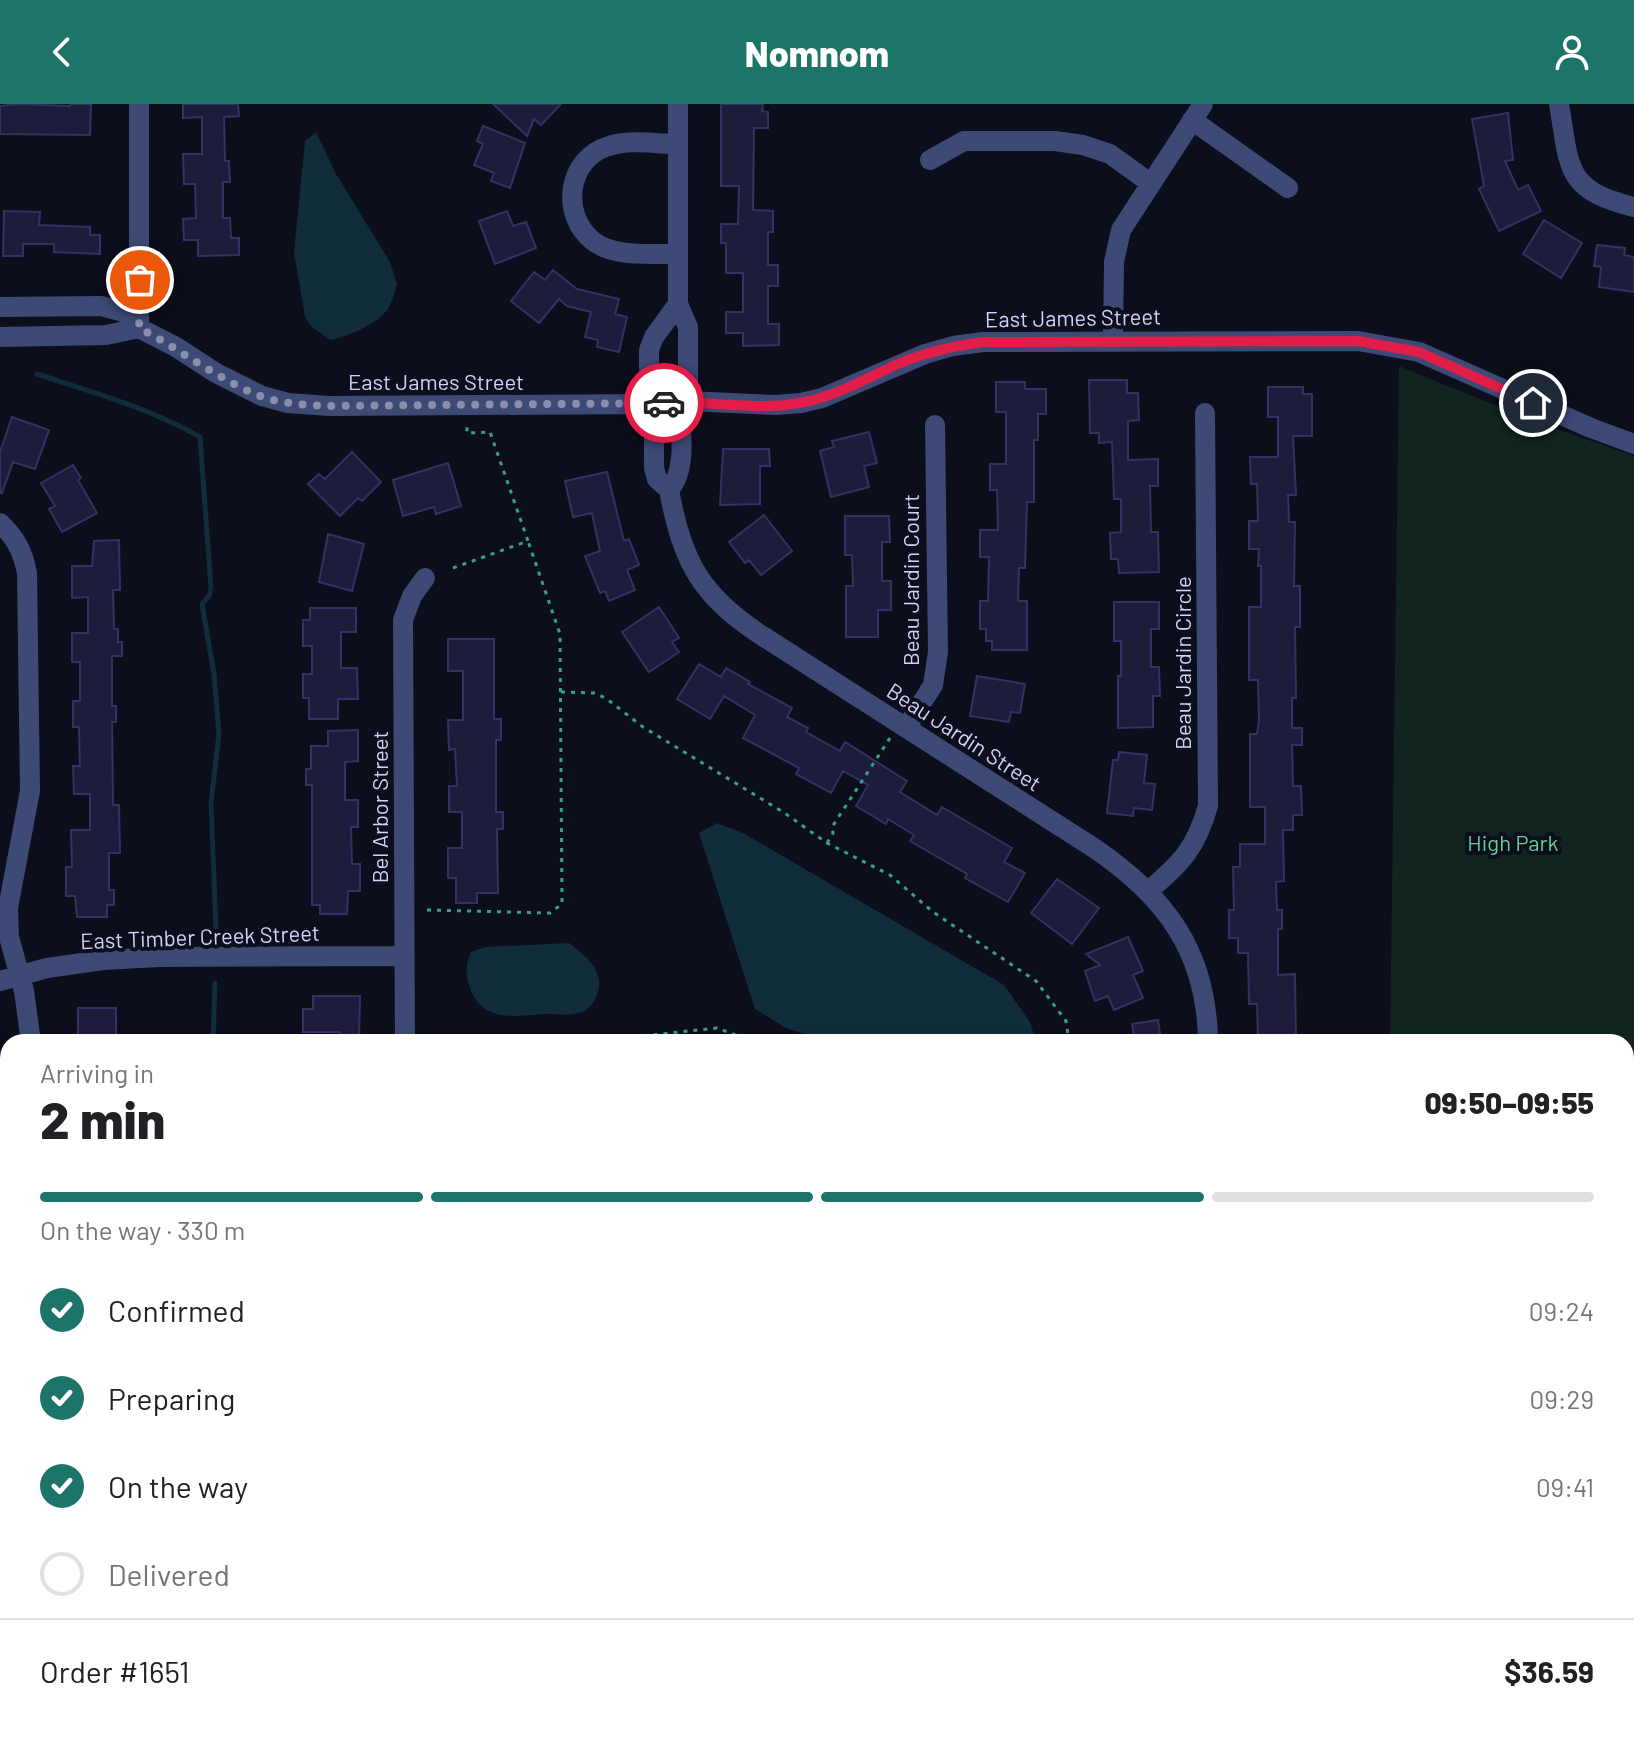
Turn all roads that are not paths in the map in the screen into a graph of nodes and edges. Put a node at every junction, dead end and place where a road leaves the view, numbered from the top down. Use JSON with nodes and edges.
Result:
{"nodes":[{"id":1,"x":139,"y":104,"type":"edge"},
{"id":2,"x":678,"y":104,"type":"edge"},
{"id":3,"x":1559,"y":104,"type":"edge"},
{"id":4,"x":1197,"y":112,"type":"edge"},
{"id":5,"x":678,"y":144,"type":"junction"},
{"id":6,"x":930,"y":160,"type":"dead end"},
{"id":7,"x":1150,"y":183,"type":"junction"},
{"id":8,"x":1288,"y":188,"type":"dead end"},
{"id":9,"x":1634,"y":207,"type":"edge"},
{"id":10,"x":678,"y":254,"type":"junction"},
{"id":11,"x":678,"y":304,"type":"junction"},
{"id":12,"x":0,"y":307,"type":"edge"},
{"id":13,"x":139,"y":328,"type":"junction"},
{"id":14,"x":0,"y":337,"type":"edge"},
{"id":15,"x":1113,"y":341,"type":"junction"},
{"id":16,"x":684,"y":402,"type":"junction"},
{"id":17,"x":652,"y":404,"type":"junction"},
{"id":18,"x":1205,"y":413,"type":"dead end"},
{"id":19,"x":935,"y":425,"type":"dead end"},
{"id":20,"x":1634,"y":444,"type":"edge"},
{"id":21,"x":669,"y":490,"type":"junction"},
{"id":22,"x":2,"y":525,"type":"edge"},
{"id":23,"x":425,"y":578,"type":"dead end"},
{"id":24,"x":899,"y":731,"type":"junction"},
{"id":25,"x":1148,"y":891,"type":"junction"},
{"id":26,"x":404,"y":956,"type":"junction"},
{"id":27,"x":10,"y":978,"type":"edge"},
{"id":28,"x":30,"y":1034,"type":"edge"},
{"id":29,"x":405,"y":1034,"type":"edge"},
{"id":30,"x":1207,"y":1034,"type":"edge"}],
"edges":[{"from":1,"to":13,"type":"street"},
{"from":2,"to":5,"type":"street"},
{"from":3,"to":9,"type":"street"},
{"from":4,"to":7,"type":"street"},
{"from":4,"to":8,"type":"street"},
{"from":5,"to":10,"type":"street"},
{"from":5,"to":10,"type":"street"},
{"from":6,"to":7,"type":"street"},
{"from":7,"to":15,"type":"street"},
{"from":10,"to":11,"type":"street"},
{"from":11,"to":16,"type":"street"},
{"from":11,"to":17,"type":"street","name":"Beau Jardin Street"},
{"from":12,"to":13,"type":"street","name":"East James Street"},
{"from":13,"to":14,"type":"street"},
{"from":13,"to":17,"type":"street","name":"East James Street"},
{"from":15,"to":16,"type":"street","name":"East James Street"},
{"from":15,"to":20,"type":"street","name":"East James Street"},
{"from":16,"to":17,"type":"street","name":"East James Street"},
{"from":16,"to":21,"type":"street"},
{"from":17,"to":21,"type":"street","name":"Beau Jardin Street"},
{"from":18,"to":25,"type":"street","name":"Beau Jardin Circle"},
{"from":19,"to":24,"type":"street","name":"Beau Jardin Court"},
{"from":21,"to":24,"type":"street","name":"Beau Jardin Street"},
{"from":22,"to":27,"type":"street"},
{"from":23,"to":26,"type":"street","name":"Bel Arbor Street"},
{"from":24,"to":25,"type":"street","name":"Beau Jardin Street"},
{"from":25,"to":30,"type":"street","name":"Beau Jardin Street"},
{"from":26,"to":27,"type":"street","name":"East Timber Creek Street"},
{"from":26,"to":29,"type":"street","name":"Bel Arbor Street"},
{"from":27,"to":28,"type":"street"}]}
